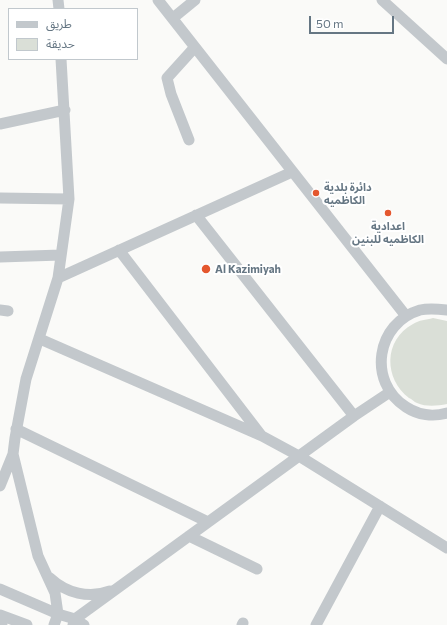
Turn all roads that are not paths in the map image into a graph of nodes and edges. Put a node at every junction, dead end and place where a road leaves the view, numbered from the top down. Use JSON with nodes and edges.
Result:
{"nodes":[{"id":1,"x":158,"y":0,"type":"edge"},
{"id":2,"x":195,"y":0,"type":"edge"},
{"id":3,"x":382,"y":0,"type":"edge"},
{"id":4,"x":173,"y":18,"type":"junction"},
{"id":5,"x":195,"y":47,"type":"junction"},
{"id":6,"x":447,"y":59,"type":"edge"},
{"id":7,"x":61,"y":60,"type":"edge"},
{"id":8,"x":65,"y":110,"type":"junction"},
{"id":9,"x":0,"y":124,"type":"edge"},
{"id":10,"x":189,"y":140,"type":"dead end"},
{"id":11,"x":292,"y":172,"type":"junction"},
{"id":12,"x":0,"y":198,"type":"edge"},
{"id":13,"x":69,"y":199,"type":"junction"},
{"id":14,"x":196,"y":215,"type":"junction"},
{"id":15,"x":119,"y":250,"type":"junction"},
{"id":16,"x":61,"y":255,"type":"junction"},
{"id":17,"x":0,"y":257,"type":"edge"},
{"id":18,"x":58,"y":278,"type":"junction"},
{"id":19,"x":447,"y":310,"type":"edge"},
{"id":20,"x":406,"y":316,"type":"junction"},
{"id":21,"x":40,"y":339,"type":"junction"},
{"id":22,"x":390,"y":392,"type":"junction"},
{"id":23,"x":447,"y":413,"type":"edge"},
{"id":24,"x":354,"y":416,"type":"junction"},
{"id":25,"x":16,"y":429,"type":"junction"},
{"id":26,"x":262,"y":436,"type":"junction"},
{"id":27,"x":13,"y":454,"type":"junction"},
{"id":28,"x":299,"y":456,"type":"junction"},
{"id":29,"x":0,"y":486,"type":"edge"},
{"id":30,"x":380,"y":506,"type":"junction"},
{"id":31,"x":208,"y":522,"type":"junction"},
{"id":32,"x":189,"y":536,"type":"junction"},
{"id":33,"x":447,"y":548,"type":"edge"},
{"id":34,"x":257,"y":569,"type":"dead end"},
{"id":35,"x":48,"y":576,"type":"junction"},
{"id":36,"x":118,"y":588,"type":"junction"},
{"id":37,"x":0,"y":590,"type":"edge"},
{"id":38,"x":58,"y":614,"type":"junction"},
{"id":39,"x":0,"y":615,"type":"edge"},
{"id":40,"x":77,"y":623,"type":"edge"},
{"id":41,"x":27,"y":625,"type":"edge"},
{"id":42,"x":54,"y":625,"type":"edge"},
{"id":43,"x":316,"y":625,"type":"edge"}],
"edges":[{"from":1,"to":4,"type":"street"},
{"from":2,"to":4,"type":"street"},
{"from":3,"to":6,"type":"street"},
{"from":4,"to":5,"type":"street"},
{"from":5,"to":10,"type":"street"},
{"from":5,"to":11,"type":"street"},
{"from":7,"to":8,"type":"street"},
{"from":8,"to":9,"type":"street"},
{"from":8,"to":13,"type":"street"},
{"from":11,"to":14,"type":"street"},
{"from":11,"to":20,"type":"street"},
{"from":12,"to":13,"type":"street"},
{"from":13,"to":16,"type":"street"},
{"from":14,"to":15,"type":"street"},
{"from":14,"to":24,"type":"street"},
{"from":15,"to":18,"type":"street"},
{"from":15,"to":26,"type":"street"},
{"from":16,"to":17,"type":"street"},
{"from":16,"to":18,"type":"street"},
{"from":18,"to":21,"type":"street"},
{"from":19,"to":20,"type":"street"},
{"from":20,"to":22,"type":"street"},
{"from":21,"to":25,"type":"street"},
{"from":21,"to":26,"type":"street"},
{"from":22,"to":23,"type":"street"},
{"from":22,"to":24,"type":"street"},
{"from":24,"to":28,"type":"street"},
{"from":25,"to":27,"type":"street"},
{"from":25,"to":31,"type":"street"},
{"from":26,"to":28,"type":"street"},
{"from":27,"to":29,"type":"street"},
{"from":27,"to":35,"type":"street"},
{"from":28,"to":30,"type":"street"},
{"from":28,"to":31,"type":"street"},
{"from":30,"to":33,"type":"street"},
{"from":30,"to":43,"type":"street"},
{"from":31,"to":32,"type":"street"},
{"from":32,"to":34,"type":"street"},
{"from":32,"to":36,"type":"street"},
{"from":35,"to":36,"type":"street"},
{"from":35,"to":38,"type":"street"},
{"from":36,"to":40,"type":"street"},
{"from":37,"to":38,"type":"street"},
{"from":37,"to":38,"type":"street"},
{"from":38,"to":40,"type":"street"},
{"from":38,"to":42,"type":"street"},
{"from":39,"to":41,"type":"street"}]}
